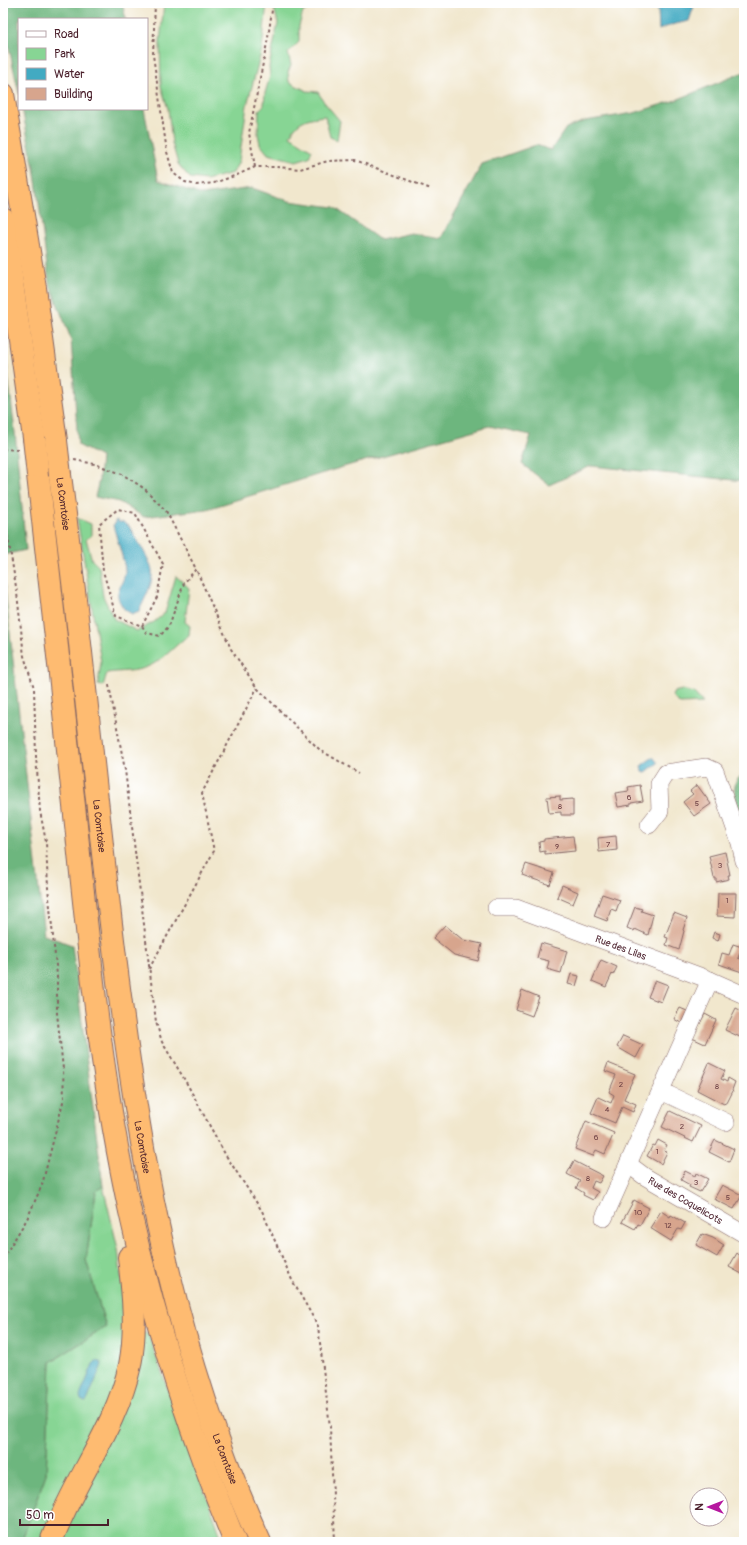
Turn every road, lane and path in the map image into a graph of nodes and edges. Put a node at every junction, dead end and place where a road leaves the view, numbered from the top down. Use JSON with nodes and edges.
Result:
{"nodes":[{"id":1,"x":155,"y":3,"type":"edge"},
{"id":2,"x":273,"y":3,"type":"edge"},
{"id":3,"x":3,"y":94,"type":"edge"},
{"id":4,"x":255,"y":167,"type":"junction"},
{"id":5,"x":431,"y":189,"type":"dead end"},
{"id":6,"x":3,"y":219,"type":"edge"},
{"id":7,"x":3,"y":449,"type":"edge"},
{"id":8,"x":32,"y":452,"type":"junction"},
{"id":9,"x":66,"y":467,"type":"junction"},
{"id":10,"x":3,"y":506,"type":"edge"},
{"id":11,"x":196,"y":569,"type":"junction"},
{"id":12,"x":142,"y":626,"type":"junction"},
{"id":13,"x":109,"y":685,"type":"dead end"},
{"id":14,"x":257,"y":688,"type":"junction"},
{"id":15,"x":359,"y":773,"type":"dead end"},
{"id":16,"x":649,"y":825,"type":"dead end"},
{"id":17,"x":744,"y":861,"type":"edge"},
{"id":18,"x":496,"y":908,"type":"dead end"},
{"id":19,"x":149,"y":969,"type":"junction"},
{"id":20,"x":710,"y":980,"type":"junction"},
{"id":21,"x":744,"y":995,"type":"edge"},
{"id":22,"x":661,"y":1091,"type":"junction"},
{"id":23,"x":726,"y":1122,"type":"dead end"},
{"id":24,"x":117,"y":1146,"type":"junction"},
{"id":25,"x":628,"y":1164,"type":"junction"},
{"id":26,"x":604,"y":1218,"type":"dead end"},
{"id":27,"x":744,"y":1234,"type":"edge"},
{"id":28,"x":3,"y":1258,"type":"edge"},
{"id":29,"x":51,"y":1542,"type":"edge"},
{"id":30,"x":235,"y":1542,"type":"edge"},
{"id":31,"x":260,"y":1542,"type":"edge"},
{"id":32,"x":335,"y":1542,"type":"edge"}],
"edges":[{"from":1,"to":4,"type":"path"},
{"from":2,"to":4,"type":"path"},
{"from":3,"to":9,"type":"highway","name":"La Comtoise","bridge":true},
{"from":4,"to":5,"type":"path"},
{"from":6,"to":8,"type":"highway"},
{"from":7,"to":8,"type":"path"},
{"from":8,"to":24,"type":"highway"},
{"from":9,"to":11,"type":"path"},
{"from":9,"to":31,"type":"highway","name":"La Comtoise"},
{"from":10,"to":28,"type":"path"},
{"from":11,"to":12,"type":"path"},
{"from":11,"to":14,"type":"path"},
{"from":12,"to":12,"type":"path"},
{"from":13,"to":19,"type":"path"},
{"from":14,"to":15,"type":"path"},
{"from":14,"to":19,"type":"path"},
{"from":16,"to":17,"type":"street"},
{"from":18,"to":20,"type":"street","name":"Rue des Lilas"},
{"from":19,"to":32,"type":"path"},
{"from":20,"to":21,"type":"street","name":"Rue des Lilas"},
{"from":20,"to":22,"type":"street"},
{"from":22,"to":23,"type":"street"},
{"from":22,"to":25,"type":"street"},
{"from":24,"to":29,"type":"highway"},
{"from":24,"to":30,"type":"highway"},
{"from":25,"to":26,"type":"street"},
{"from":25,"to":27,"type":"street","name":"Rue des Coquelicots"}]}
